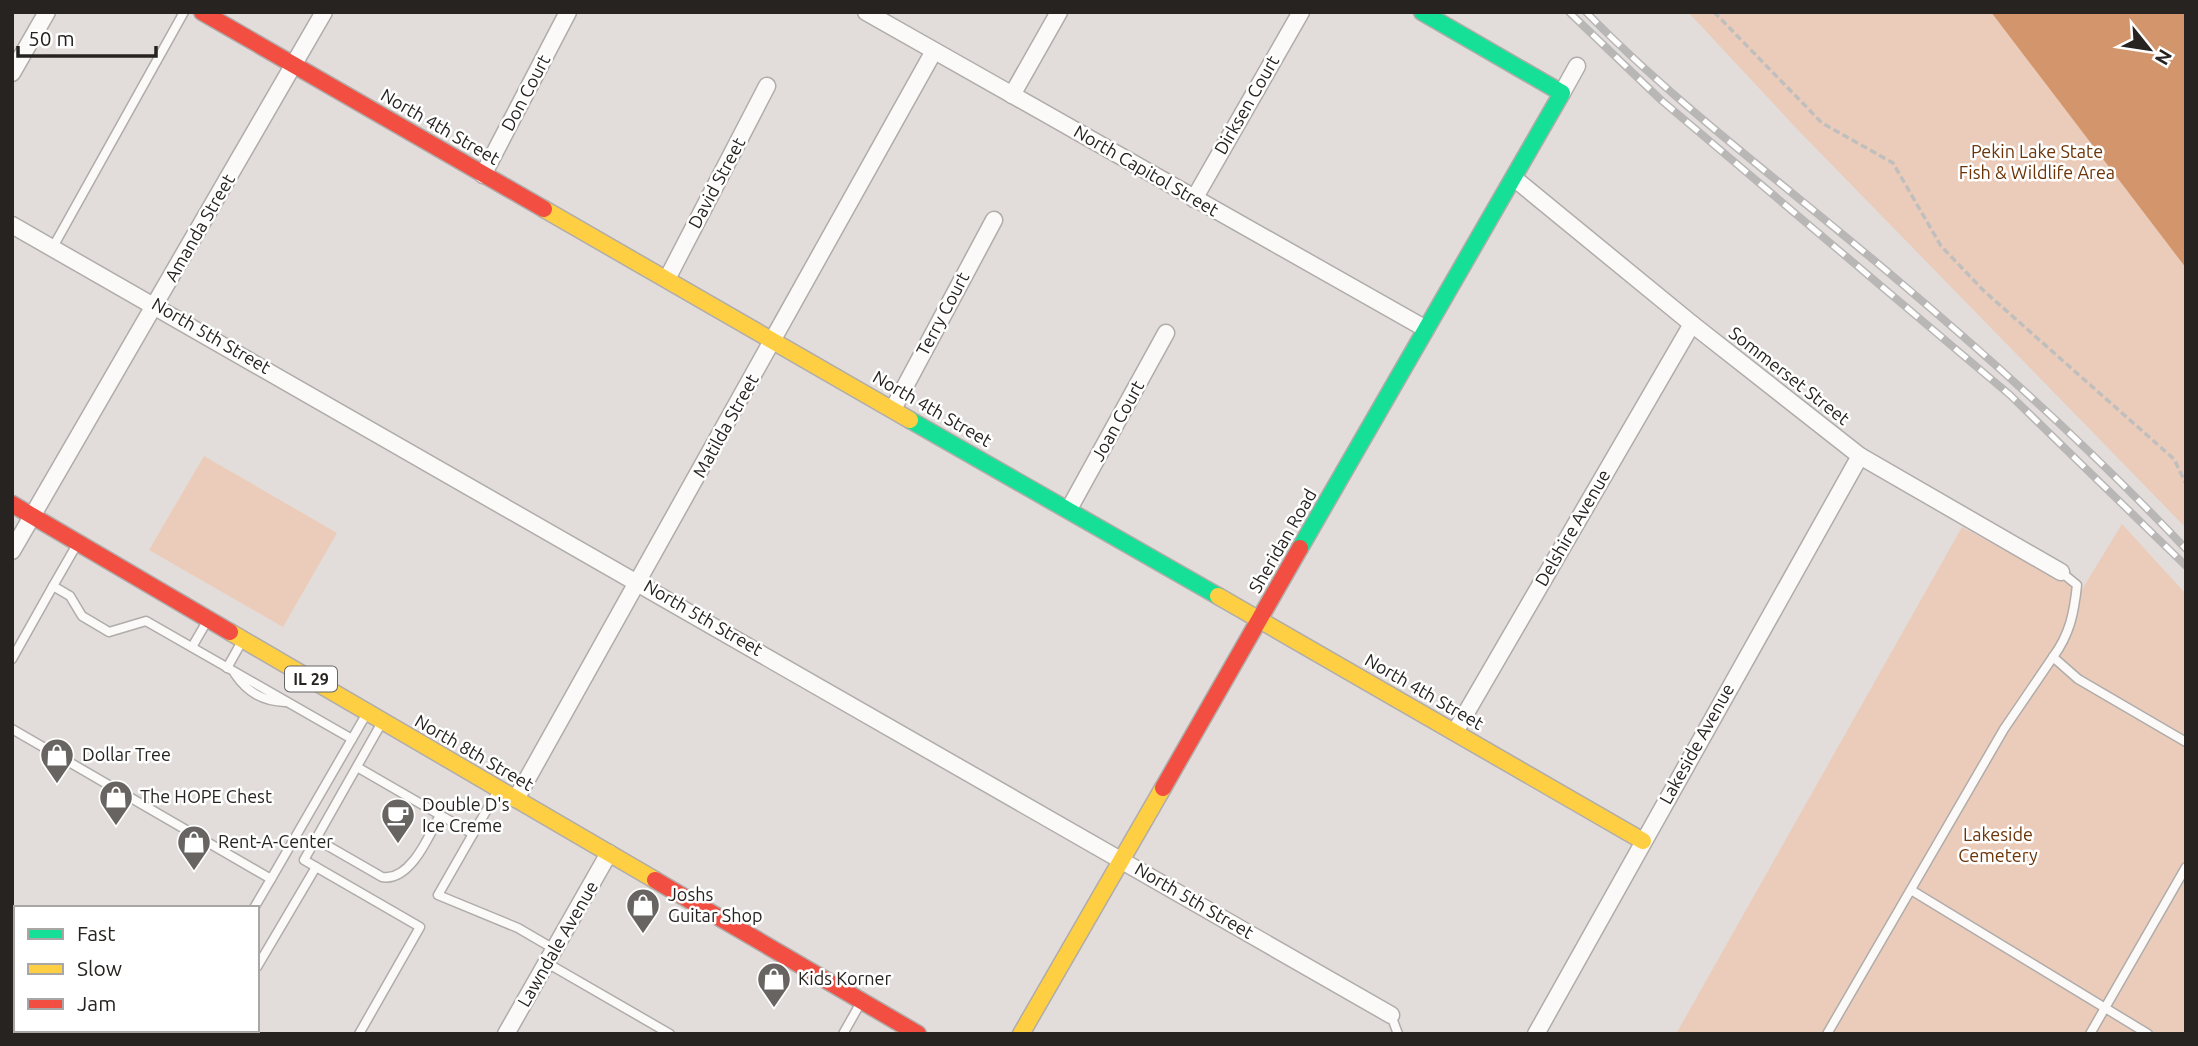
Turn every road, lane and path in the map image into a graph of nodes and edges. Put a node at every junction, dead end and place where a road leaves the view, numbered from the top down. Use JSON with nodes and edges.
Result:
{"nodes":[{"id":1,"x":47,"y":12,"type":"edge"},
{"id":2,"x":184,"y":12,"type":"edge"},
{"id":3,"x":202,"y":12,"type":"edge"},
{"id":4,"x":324,"y":12,"type":"edge"},
{"id":5,"x":568,"y":12,"type":"edge"},
{"id":6,"x":866,"y":12,"type":"edge"},
{"id":7,"x":1059,"y":12,"type":"edge"},
{"id":8,"x":1301,"y":12,"type":"edge"},
{"id":9,"x":1422,"y":12,"type":"edge"},
{"id":10,"x":1714,"y":12,"type":"edge"},
{"id":11,"x":934,"y":51,"type":"junction"},
{"id":12,"x":294,"y":65,"type":"junction"},
{"id":13,"x":1577,"y":65,"type":"dead end"},
{"id":14,"x":12,"y":72,"type":"edge"},
{"id":15,"x":768,"y":86,"type":"dead end"},
{"id":16,"x":1562,"y":93,"type":"junction"},
{"id":17,"x":1012,"y":95,"type":"junction"},
{"id":18,"x":483,"y":174,"type":"junction"},
{"id":19,"x":1515,"y":179,"type":"junction"},
{"id":20,"x":1194,"y":198,"type":"junction"},
{"id":21,"x":994,"y":220,"type":"dead end"},
{"id":22,"x":12,"y":225,"type":"edge"},
{"id":23,"x":52,"y":247,"type":"junction"},
{"id":24,"x":667,"y":279,"type":"junction"},
{"id":25,"x":156,"y":304,"type":"junction"},
{"id":26,"x":1692,"y":324,"type":"junction"},
{"id":27,"x":1426,"y":329,"type":"junction"},
{"id":28,"x":1166,"y":332,"type":"dead end"},
{"id":29,"x":775,"y":340,"type":"junction"},
{"id":30,"x":893,"y":409,"type":"junction"},
{"id":31,"x":1860,"y":456,"type":"junction"},
{"id":32,"x":2186,"y":484,"type":"edge"},
{"id":33,"x":12,"y":504,"type":"edge"},
{"id":34,"x":1069,"y":509,"type":"junction"},
{"id":35,"x":33,"y":516,"type":"junction"},
{"id":36,"x":78,"y":542,"type":"junction"},
{"id":37,"x":12,"y":551,"type":"edge"},
{"id":38,"x":2061,"y":572,"type":"joint"},
{"id":39,"x":639,"y":582,"type":"junction"},
{"id":40,"x":53,"y":586,"type":"junction"},
{"id":41,"x":208,"y":618,"type":"junction"},
{"id":42,"x":1260,"y":620,"type":"junction"},
{"id":43,"x":244,"y":638,"type":"junction"},
{"id":44,"x":191,"y":648,"type":"junction"},
{"id":45,"x":2053,"y":657,"type":"junction"},
{"id":46,"x":12,"y":659,"type":"edge"},
{"id":47,"x":230,"y":669,"type":"junction"},
{"id":48,"x":367,"y":713,"type":"junction"},
{"id":49,"x":383,"y":722,"type":"junction"},
{"id":50,"x":12,"y":729,"type":"edge"},
{"id":51,"x":1455,"y":733,"type":"junction"},
{"id":52,"x":352,"y":739,"type":"junction"},
{"id":53,"x":2186,"y":742,"type":"edge"},
{"id":54,"x":357,"y":767,"type":"junction"},
{"id":55,"x":498,"y":789,"type":"junction"},
{"id":56,"x":516,"y":799,"type":"junction"},
{"id":57,"x":440,"y":815,"type":"junction"},
{"id":58,"x":473,"y":834,"type":"junction"},
{"id":59,"x":316,"y":839,"type":"junction"},
{"id":60,"x":1643,"y":841,"type":"junction"},
{"id":61,"x":609,"y":853,"type":"junction"},
{"id":62,"x":1122,"y":860,"type":"junction"},
{"id":63,"x":316,"y":867,"type":"junction"},
{"id":64,"x":2186,"y":867,"type":"edge"},
{"id":65,"x":271,"y":879,"type":"junction"},
{"id":66,"x":1911,"y":890,"type":"junction"},
{"id":67,"x":255,"y":906,"type":"edge"},
{"id":68,"x":551,"y":956,"type":"junction"},
{"id":69,"x":259,"y":964,"type":"edge"},
{"id":70,"x":862,"y":1001,"type":"junction"},
{"id":71,"x":2105,"y":1008,"type":"junction"},
{"id":72,"x":1391,"y":1015,"type":"joint"},
{"id":73,"x":359,"y":1034,"type":"edge"},
{"id":74,"x":506,"y":1034,"type":"edge"},
{"id":75,"x":670,"y":1034,"type":"edge"},
{"id":76,"x":843,"y":1034,"type":"edge"},
{"id":77,"x":918,"y":1034,"type":"edge"},
{"id":78,"x":1021,"y":1034,"type":"edge"},
{"id":79,"x":1398,"y":1034,"type":"edge"},
{"id":80,"x":1536,"y":1034,"type":"edge"},
{"id":81,"x":1827,"y":1034,"type":"edge"},
{"id":82,"x":2090,"y":1034,"type":"edge"},
{"id":83,"x":2148,"y":1034,"type":"edge"}],
"edges":[{"from":1,"to":14,"type":"street"},
{"from":2,"to":23,"type":"lane"},
{"from":3,"to":12,"type":"main road","name":"North 4th Street"},
{"from":4,"to":12,"type":"street","name":"Amanda Street"},
{"from":5,"to":18,"type":"street","name":"Don Court"},
{"from":6,"to":11,"type":"street","name":"North Capitol Street"},
{"from":7,"to":17,"type":"street"},
{"from":8,"to":20,"type":"street","name":"Dirksen Court"},
{"from":9,"to":16,"type":"main road"},
{"from":10,"to":32,"type":"path"},
{"from":11,"to":17,"type":"street","name":"North Capitol Street"},
{"from":11,"to":29,"type":"street","name":"Matilda Street"},
{"from":12,"to":18,"type":"main road","name":"North 4th Street"},
{"from":12,"to":25,"type":"street","name":"Amanda Street"},
{"from":13,"to":16,"type":"street","name":"Sheridan Road"},
{"from":15,"to":24,"type":"street","name":"David Street"},
{"from":16,"to":19,"type":"main road","name":"Sheridan Road"},
{"from":17,"to":20,"type":"street","name":"North Capitol Street"},
{"from":18,"to":24,"type":"main road","name":"North 4th Street"},
{"from":19,"to":26,"type":"street","name":"Sommerset Street"},
{"from":19,"to":27,"type":"main road","name":"Sheridan Road"},
{"from":20,"to":27,"type":"street","name":"North Capitol Street"},
{"from":21,"to":30,"type":"street","name":"Terry Court"},
{"from":22,"to":23,"type":"street","name":"North 5th Street"},
{"from":23,"to":25,"type":"street","name":"North 5th Street"},
{"from":24,"to":29,"type":"main road","name":"North 4th Street"},
{"from":25,"to":35,"type":"street","name":"Amanda Street"},
{"from":25,"to":39,"type":"street","name":"North 5th Street"},
{"from":26,"to":31,"type":"street","name":"Sommerset Street"},
{"from":26,"to":51,"type":"street","name":"Delshire Avenue"},
{"from":27,"to":42,"type":"main road","name":"Sheridan Road"},
{"from":28,"to":34,"type":"street","name":"Joan Court"},
{"from":29,"to":30,"type":"main road","name":"North 4th Street"},
{"from":29,"to":39,"type":"street","name":"Matilda Street"},
{"from":30,"to":34,"type":"main road","name":"North 4th Street"},
{"from":31,"to":38,"type":"street","name":"Sommerset Street"},
{"from":31,"to":60,"type":"street","name":"Lakeside Avenue"},
{"from":33,"to":35,"type":"main road","name":"North 8th Street","number":"IL 29"},
{"from":34,"to":42,"type":"main road","name":"North 4th Street"},
{"from":35,"to":36,"type":"main road","name":"North 8th Street","number":"IL 29"},
{"from":35,"to":37,"type":"street","name":"Amanda Street"},
{"from":36,"to":40,"type":"lane"},
{"from":36,"to":41,"type":"main road","name":"North 8th Street","number":"IL 29"},
{"from":38,"to":45,"type":"lane"},
{"from":39,"to":56,"type":"street","name":"Matilda Street"},
{"from":39,"to":62,"type":"street","name":"North 5th Street"},
{"from":40,"to":44,"type":"lane"},
{"from":40,"to":46,"type":"lane"},
{"from":41,"to":43,"type":"main road","name":"North 8th Street","number":"IL 29"},
{"from":41,"to":44,"type":"lane"},
{"from":42,"to":51,"type":"main road","name":"North 4th Street"},
{"from":42,"to":62,"type":"main road","name":"Sheridan Road"},
{"from":43,"to":47,"type":"lane"},
{"from":43,"to":48,"type":"main road","name":"North 8th Street","number":"IL 29"},
{"from":44,"to":47,"type":"lane"},
{"from":45,"to":53,"type":"lane"},
{"from":45,"to":66,"type":"lane"},
{"from":47,"to":52,"type":"lane"},
{"from":48,"to":49,"type":"main road","name":"North 8th Street","number":"IL 29"},
{"from":48,"to":52,"type":"lane"},
{"from":49,"to":54,"type":"lane"},
{"from":49,"to":55,"type":"main road","name":"North 8th Street","number":"IL 29"},
{"from":50,"to":65,"type":"lane"},
{"from":51,"to":60,"type":"main road","name":"North 4th Street"},
{"from":52,"to":65,"type":"lane"},
{"from":54,"to":57,"type":"lane"},
{"from":54,"to":59,"type":"lane"},
{"from":55,"to":56,"type":"main road","name":"North 8th Street","number":"IL 29"},
{"from":55,"to":58,"type":"lane"},
{"from":56,"to":61,"type":"main road","name":"North 8th Street","number":"IL 29"},
{"from":57,"to":58,"type":"lane"},
{"from":57,"to":59,"type":"lane"},
{"from":58,"to":68,"type":"lane"},
{"from":59,"to":63,"type":"lane"},
{"from":60,"to":80,"type":"street","name":"Lakeside Avenue"},
{"from":61,"to":68,"type":"street","name":"Lawndale Avenue"},
{"from":61,"to":70,"type":"main road","name":"North 8th Street","number":"IL 29"},
{"from":62,"to":72,"type":"street","name":"North 5th Street"},
{"from":62,"to":78,"type":"main road","name":"Sheridan Road"},
{"from":63,"to":69,"type":"lane"},
{"from":63,"to":73,"type":"lane"},
{"from":64,"to":71,"type":"lane"},
{"from":65,"to":67,"type":"lane"},
{"from":66,"to":71,"type":"lane"},
{"from":66,"to":81,"type":"lane"},
{"from":68,"to":74,"type":"street","name":"Lawndale Avenue"},
{"from":68,"to":75,"type":"lane"},
{"from":70,"to":76,"type":"lane"},
{"from":70,"to":77,"type":"main road","name":"North 8th Street","number":"IL 29"},
{"from":71,"to":82,"type":"lane"},
{"from":71,"to":83,"type":"lane"},
{"from":72,"to":79,"type":"lane"}]}
